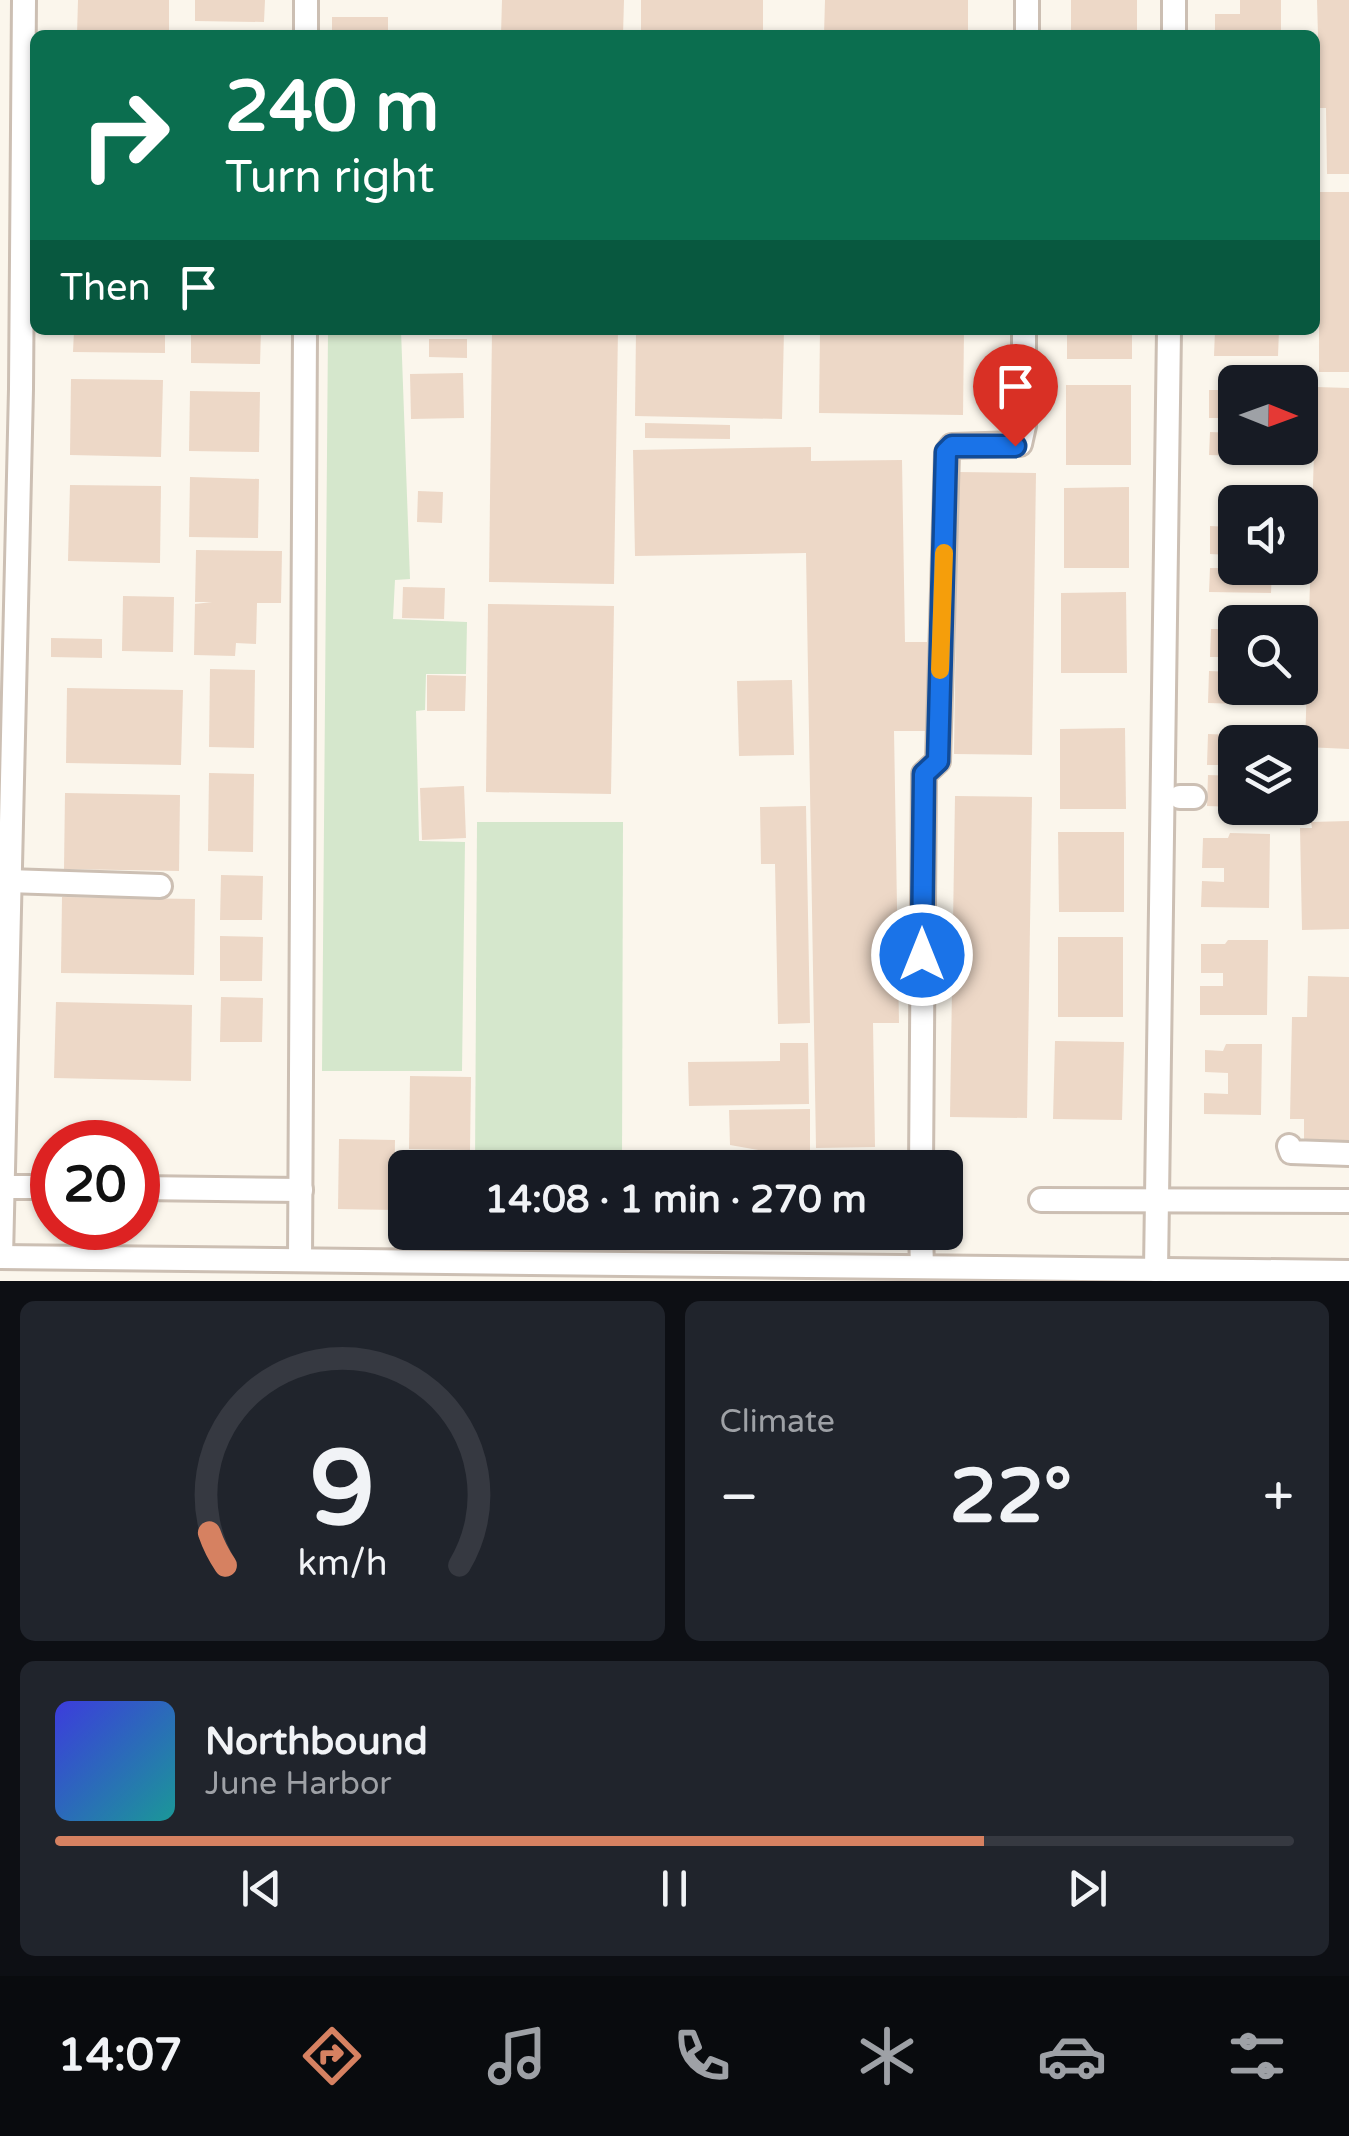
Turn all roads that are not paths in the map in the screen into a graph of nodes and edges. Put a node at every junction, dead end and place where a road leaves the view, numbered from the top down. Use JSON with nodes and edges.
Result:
{"nodes":[{"id":1,"x":24,"y":0,"type":"edge"},
{"id":2,"x":306,"y":0,"type":"edge"},
{"id":3,"x":1027,"y":0,"type":"edge"},
{"id":4,"x":1174,"y":0,"type":"edge"},
{"id":5,"x":306,"y":30,"type":"edge"},
{"id":6,"x":1027,"y":30,"type":"edge"},
{"id":7,"x":1174,"y":30,"type":"edge"},
{"id":8,"x":304,"y":335,"type":"edge"},
{"id":9,"x":1024,"y":335,"type":"edge"},
{"id":10,"x":1170,"y":335,"type":"edge"},
{"id":11,"x":10,"y":389,"type":"edge"},
{"id":12,"x":8,"y":880,"type":"junction"},
{"id":13,"x":160,"y":886,"type":"dead end"},
{"id":14,"x":1290,"y":1146,"type":"dead end"},
{"id":15,"x":921,"y":1150,"type":"edge"},
{"id":16,"x":1349,"y":1154,"type":"edge"},
{"id":17,"x":1,"y":1187,"type":"edge"},
{"id":18,"x":30,"y":1187,"type":"edge"},
{"id":19,"x":160,"y":1188,"type":"edge"},
{"id":20,"x":300,"y":1190,"type":"junction"},
{"id":21,"x":1041,"y":1200,"type":"dead end"},
{"id":22,"x":1157,"y":1201,"type":"junction"},
{"id":23,"x":1349,"y":1202,"type":"edge"},
{"id":24,"x":922,"y":1250,"type":"edge"},
{"id":25,"x":0,"y":1257,"type":"edge"},
{"id":26,"x":300,"y":1260,"type":"junction"},
{"id":27,"x":922,"y":1267,"type":"junction"},
{"id":28,"x":1156,"y":1270,"type":"junction"},
{"id":29,"x":1349,"y":1272,"type":"edge"}],
"edges":[{"from":1,"to":11,"type":"street"},
{"from":2,"to":5,"type":"street"},
{"from":3,"to":6,"type":"street"},
{"from":4,"to":7,"type":"street"},
{"from":8,"to":20,"type":"street"},
{"from":9,"to":15,"type":"street"},
{"from":10,"to":22,"type":"street"},
{"from":11,"to":12,"type":"street"},
{"from":12,"to":13,"type":"street"},
{"from":12,"to":17,"type":"street"},
{"from":14,"to":16,"type":"street"},
{"from":17,"to":18,"type":"street"},
{"from":17,"to":25,"type":"street"},
{"from":19,"to":20,"type":"street"},
{"from":20,"to":26,"type":"street"},
{"from":21,"to":22,"type":"street"},
{"from":22,"to":23,"type":"street"},
{"from":22,"to":28,"type":"street"},
{"from":24,"to":27,"type":"street"},
{"from":25,"to":26,"type":"street"},
{"from":26,"to":27,"type":"street"},
{"from":27,"to":28,"type":"street"},
{"from":28,"to":29,"type":"street"}]}
